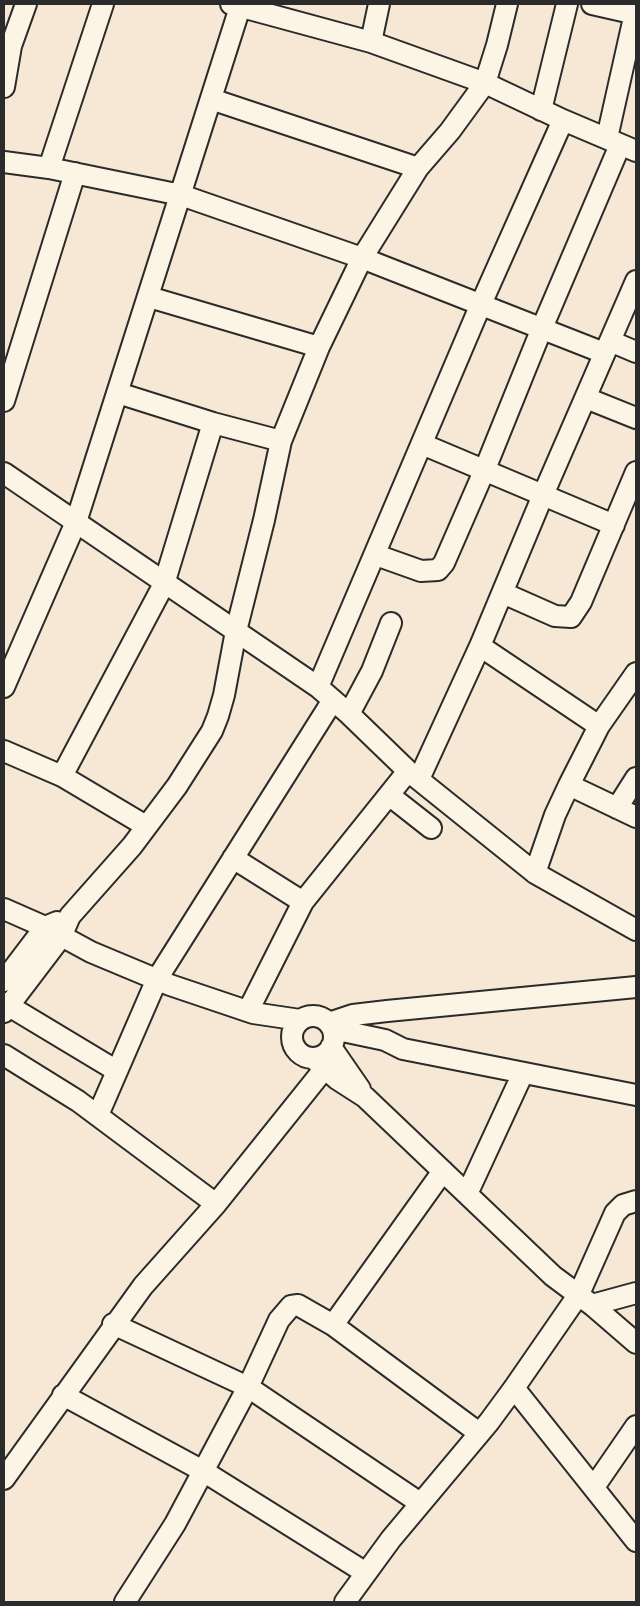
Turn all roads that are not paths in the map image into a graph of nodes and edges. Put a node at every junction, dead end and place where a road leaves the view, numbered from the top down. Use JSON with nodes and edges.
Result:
{"nodes":[{"id":1,"x":26,"y":4,"type":"edge"},
{"id":2,"x":103,"y":4,"type":"edge"},
{"id":3,"x":238,"y":4,"type":"edge"},
{"id":4,"x":379,"y":4,"type":"edge"},
{"id":5,"x":506,"y":4,"type":"edge"},
{"id":6,"x":567,"y":4,"type":"edge"},
{"id":7,"x":592,"y":4,"type":"edge"},
{"id":8,"x":636,"y":13,"type":"edge"},
{"id":9,"x":371,"y":42,"type":"junction"},
{"id":10,"x":8,"y":45,"type":"edge"},
{"id":11,"x":485,"y":83,"type":"junction"},
{"id":12,"x":4,"y":87,"type":"edge"},
{"id":13,"x":210,"y":100,"type":"junction"},
{"id":14,"x":541,"y":110,"type":"junction"},
{"id":15,"x":563,"y":120,"type":"junction"},
{"id":16,"x":621,"y":145,"type":"edge"},
{"id":17,"x":4,"y":162,"type":"edge"},
{"id":18,"x":50,"y":168,"type":"junction"},
{"id":19,"x":418,"y":168,"type":"junction"},
{"id":20,"x":75,"y":173,"type":"junction"},
{"id":21,"x":181,"y":195,"type":"junction"},
{"id":22,"x":362,"y":258,"type":"junction"},
{"id":23,"x":635,"y":285,"type":"edge"},
{"id":24,"x":149,"y":297,"type":"junction"},
{"id":25,"x":481,"y":304,"type":"junction"},
{"id":26,"x":542,"y":328,"type":"junction"},
{"id":27,"x":319,"y":347,"type":"junction"},
{"id":28,"x":607,"y":347,"type":"junction"},
{"id":29,"x":636,"y":352,"type":"edge"},
{"id":30,"x":118,"y":393,"type":"junction"},
{"id":31,"x":586,"y":398,"type":"junction"},
{"id":32,"x":4,"y":401,"type":"edge"},
{"id":33,"x":636,"y":418,"type":"edge"},
{"id":34,"x":213,"y":423,"type":"junction"},
{"id":35,"x":282,"y":441,"type":"junction"},
{"id":36,"x":422,"y":444,"type":"junction"},
{"id":37,"x":485,"y":469,"type":"junction"},
{"id":38,"x":636,"y":472,"type":"edge"},
{"id":39,"x":4,"y":475,"type":"edge"},
{"id":40,"x":543,"y":495,"type":"junction"},
{"id":41,"x":76,"y":522,"type":"junction"},
{"id":42,"x":614,"y":525,"type":"junction"},
{"id":43,"x":376,"y":554,"type":"junction"},
{"id":44,"x":164,"y":584,"type":"junction"},
{"id":45,"x":503,"y":593,"type":"junction"},
{"id":46,"x":391,"y":623,"type":"dead end"},
{"id":47,"x":236,"y":630,"type":"junction"},
{"id":48,"x":480,"y":646,"type":"junction"},
{"id":49,"x":636,"y":673,"type":"edge"},
{"id":50,"x":4,"y":687,"type":"edge"},
{"id":51,"x":318,"y":687,"type":"junction"},
{"id":52,"x":333,"y":700,"type":"junction"},
{"id":53,"x":349,"y":714,"type":"junction"},
{"id":54,"x":599,"y":726,"type":"junction"},
{"id":55,"x":4,"y":751,"type":"edge"},
{"id":56,"x":414,"y":775,"type":"junction"},
{"id":57,"x":62,"y":776,"type":"junction"},
{"id":58,"x":636,"y":778,"type":"edge"},
{"id":59,"x":569,"y":785,"type":"junction"},
{"id":60,"x":389,"y":795,"type":"junction"},
{"id":61,"x":617,"y":808,"type":"junction"},
{"id":62,"x":636,"y":817,"type":"edge"},
{"id":63,"x":146,"y":826,"type":"junction"},
{"id":64,"x":431,"y":828,"type":"dead end"},
{"id":65,"x":233,"y":858,"type":"junction"},
{"id":66,"x":535,"y":873,"type":"junction"},
{"id":67,"x":304,"y":902,"type":"junction"},
{"id":68,"x":4,"y":909,"type":"edge"},
{"id":69,"x":636,"y":930,"type":"edge"},
{"id":70,"x":53,"y":932,"type":"junction"},
{"id":71,"x":157,"y":980,"type":"junction"},
{"id":72,"x":4,"y":981,"type":"edge"},
{"id":73,"x":636,"y":987,"type":"edge"},
{"id":74,"x":5,"y":1007,"type":"edge"},
{"id":75,"x":250,"y":1012,"type":"junction"},
{"id":76,"x":300,"y":1020,"type":"junction"},
{"id":77,"x":331,"y":1036,"type":"junction"},
{"id":78,"x":292,"y":1042,"type":"junction"},
{"id":79,"x":4,"y":1055,"type":"edge"},
{"id":80,"x":319,"y":1063,"type":"junction"},
{"id":81,"x":118,"y":1071,"type":"junction"},
{"id":82,"x":523,"y":1073,"type":"junction"},
{"id":83,"x":636,"y":1095,"type":"edge"},
{"id":84,"x":364,"y":1097,"type":"junction"},
{"id":85,"x":98,"y":1115,"type":"junction"},
{"id":86,"x":442,"y":1171,"type":"junction"},
{"id":87,"x":466,"y":1194,"type":"junction"},
{"id":88,"x":636,"y":1201,"type":"edge"},
{"id":89,"x":216,"y":1204,"type":"junction"},
{"id":90,"x":636,"y":1293,"type":"edge"},
{"id":91,"x":586,"y":1300,"type":"junction"},
{"id":92,"x":114,"y":1324,"type":"junction"},
{"id":93,"x":333,"y":1325,"type":"junction"},
{"id":94,"x":636,"y":1343,"type":"edge"},
{"id":95,"x":248,"y":1386,"type":"junction"},
{"id":96,"x":514,"y":1388,"type":"junction"},
{"id":97,"x":63,"y":1395,"type":"junction"},
{"id":98,"x":636,"y":1426,"type":"edge"},
{"id":99,"x":479,"y":1434,"type":"junction"},
{"id":100,"x":7,"y":1467,"type":"edge"},
{"id":101,"x":203,"y":1471,"type":"junction"},
{"id":102,"x":594,"y":1487,"type":"junction"},
{"id":103,"x":420,"y":1503,"type":"junction"},
{"id":104,"x":636,"y":1541,"type":"edge"},
{"id":105,"x":366,"y":1573,"type":"junction"},
{"id":106,"x":125,"y":1602,"type":"edge"},
{"id":107,"x":345,"y":1602,"type":"edge"}],
"edges":[{"from":1,"to":10,"type":"street"},
{"from":2,"to":18,"type":"street"},
{"from":3,"to":9,"type":"street"},
{"from":3,"to":13,"type":"street"},
{"from":4,"to":9,"type":"street"},
{"from":5,"to":11,"type":"street"},
{"from":6,"to":14,"type":"street"},
{"from":7,"to":8,"type":"street"},
{"from":8,"to":16,"type":"street"},
{"from":9,"to":11,"type":"street"},
{"from":10,"to":12,"type":"street"},
{"from":11,"to":14,"type":"street"},
{"from":11,"to":19,"type":"street"},
{"from":13,"to":19,"type":"street"},
{"from":13,"to":21,"type":"street"},
{"from":14,"to":15,"type":"street"},
{"from":15,"to":16,"type":"street"},
{"from":15,"to":25,"type":"street"},
{"from":16,"to":26,"type":"street"},
{"from":17,"to":18,"type":"street"},
{"from":18,"to":20,"type":"street"},
{"from":19,"to":22,"type":"street"},
{"from":20,"to":21,"type":"street"},
{"from":20,"to":32,"type":"street"},
{"from":21,"to":22,"type":"street"},
{"from":21,"to":24,"type":"street"},
{"from":22,"to":25,"type":"street"},
{"from":22,"to":27,"type":"street"},
{"from":23,"to":28,"type":"street"},
{"from":24,"to":27,"type":"street"},
{"from":24,"to":30,"type":"street"},
{"from":25,"to":26,"type":"street"},
{"from":25,"to":36,"type":"street"},
{"from":26,"to":28,"type":"street"},
{"from":26,"to":37,"type":"street"},
{"from":27,"to":35,"type":"street"},
{"from":28,"to":29,"type":"street"},
{"from":28,"to":31,"type":"street"},
{"from":30,"to":34,"type":"street"},
{"from":30,"to":41,"type":"street"},
{"from":31,"to":33,"type":"street"},
{"from":31,"to":40,"type":"street"},
{"from":34,"to":35,"type":"street"},
{"from":34,"to":44,"type":"street"},
{"from":35,"to":47,"type":"street"},
{"from":36,"to":37,"type":"street"},
{"from":36,"to":43,"type":"street"},
{"from":37,"to":40,"type":"street"},
{"from":37,"to":43,"type":"street"},
{"from":38,"to":42,"type":"street"},
{"from":39,"to":41,"type":"street"},
{"from":40,"to":42,"type":"street"},
{"from":40,"to":45,"type":"street"},
{"from":41,"to":44,"type":"street"},
{"from":41,"to":50,"type":"street"},
{"from":42,"to":45,"type":"street"},
{"from":43,"to":51,"type":"street"},
{"from":44,"to":47,"type":"street"},
{"from":44,"to":57,"type":"street"},
{"from":45,"to":48,"type":"street"},
{"from":46,"to":53,"type":"street"},
{"from":47,"to":51,"type":"street"},
{"from":47,"to":63,"type":"street"},
{"from":48,"to":54,"type":"street"},
{"from":48,"to":56,"type":"street"},
{"from":49,"to":54,"type":"street"},
{"from":51,"to":52,"type":"street"},
{"from":52,"to":53,"type":"street"},
{"from":52,"to":65,"type":"street"},
{"from":53,"to":56,"type":"street"},
{"from":54,"to":59,"type":"street"},
{"from":55,"to":57,"type":"street"},
{"from":56,"to":60,"type":"street"},
{"from":56,"to":66,"type":"street"},
{"from":57,"to":63,"type":"street"},
{"from":58,"to":61,"type":"street"},
{"from":59,"to":61,"type":"street"},
{"from":59,"to":66,"type":"street"},
{"from":60,"to":64,"type":"street"},
{"from":60,"to":67,"type":"street"},
{"from":61,"to":62,"type":"street"},
{"from":63,"to":70,"type":"street"},
{"from":65,"to":67,"type":"street"},
{"from":65,"to":71,"type":"street"},
{"from":66,"to":69,"type":"street"},
{"from":67,"to":75,"type":"street"},
{"from":68,"to":70,"type":"street"},
{"from":70,"to":71,"type":"street"},
{"from":70,"to":72,"type":"street"},
{"from":70,"to":74,"type":"street"},
{"from":71,"to":75,"type":"street"},
{"from":71,"to":81,"type":"street"},
{"from":73,"to":77,"type":"street"},
{"from":74,"to":81,"type":"street"},
{"from":75,"to":76,"type":"street"},
{"from":75,"to":78,"type":"street"},
{"from":76,"to":77,"type":"street"},
{"from":76,"to":78,"type":"street"},
{"from":77,"to":80,"type":"street"},
{"from":77,"to":82,"type":"street"},
{"from":77,"to":84,"type":"street"},
{"from":78,"to":80,"type":"street"},
{"from":79,"to":85,"type":"street"},
{"from":80,"to":84,"type":"street"},
{"from":80,"to":89,"type":"street"},
{"from":81,"to":85,"type":"street"},
{"from":82,"to":83,"type":"street"},
{"from":82,"to":87,"type":"street"},
{"from":84,"to":86,"type":"street"},
{"from":85,"to":89,"type":"street"},
{"from":86,"to":87,"type":"street"},
{"from":86,"to":93,"type":"street"},
{"from":87,"to":91,"type":"street"},
{"from":88,"to":91,"type":"street"},
{"from":89,"to":92,"type":"street"},
{"from":90,"to":91,"type":"street"},
{"from":91,"to":94,"type":"street"},
{"from":91,"to":96,"type":"street"},
{"from":92,"to":95,"type":"street"},
{"from":92,"to":97,"type":"street"},
{"from":93,"to":95,"type":"street"},
{"from":93,"to":99,"type":"street"},
{"from":95,"to":101,"type":"street"},
{"from":95,"to":103,"type":"street"},
{"from":96,"to":99,"type":"street"},
{"from":96,"to":102,"type":"street"},
{"from":97,"to":100,"type":"street"},
{"from":97,"to":101,"type":"street"},
{"from":98,"to":102,"type":"street"},
{"from":99,"to":103,"type":"street"},
{"from":101,"to":105,"type":"street"},
{"from":101,"to":106,"type":"street"},
{"from":102,"to":104,"type":"street"},
{"from":103,"to":105,"type":"street"},
{"from":105,"to":107,"type":"street"}]}
